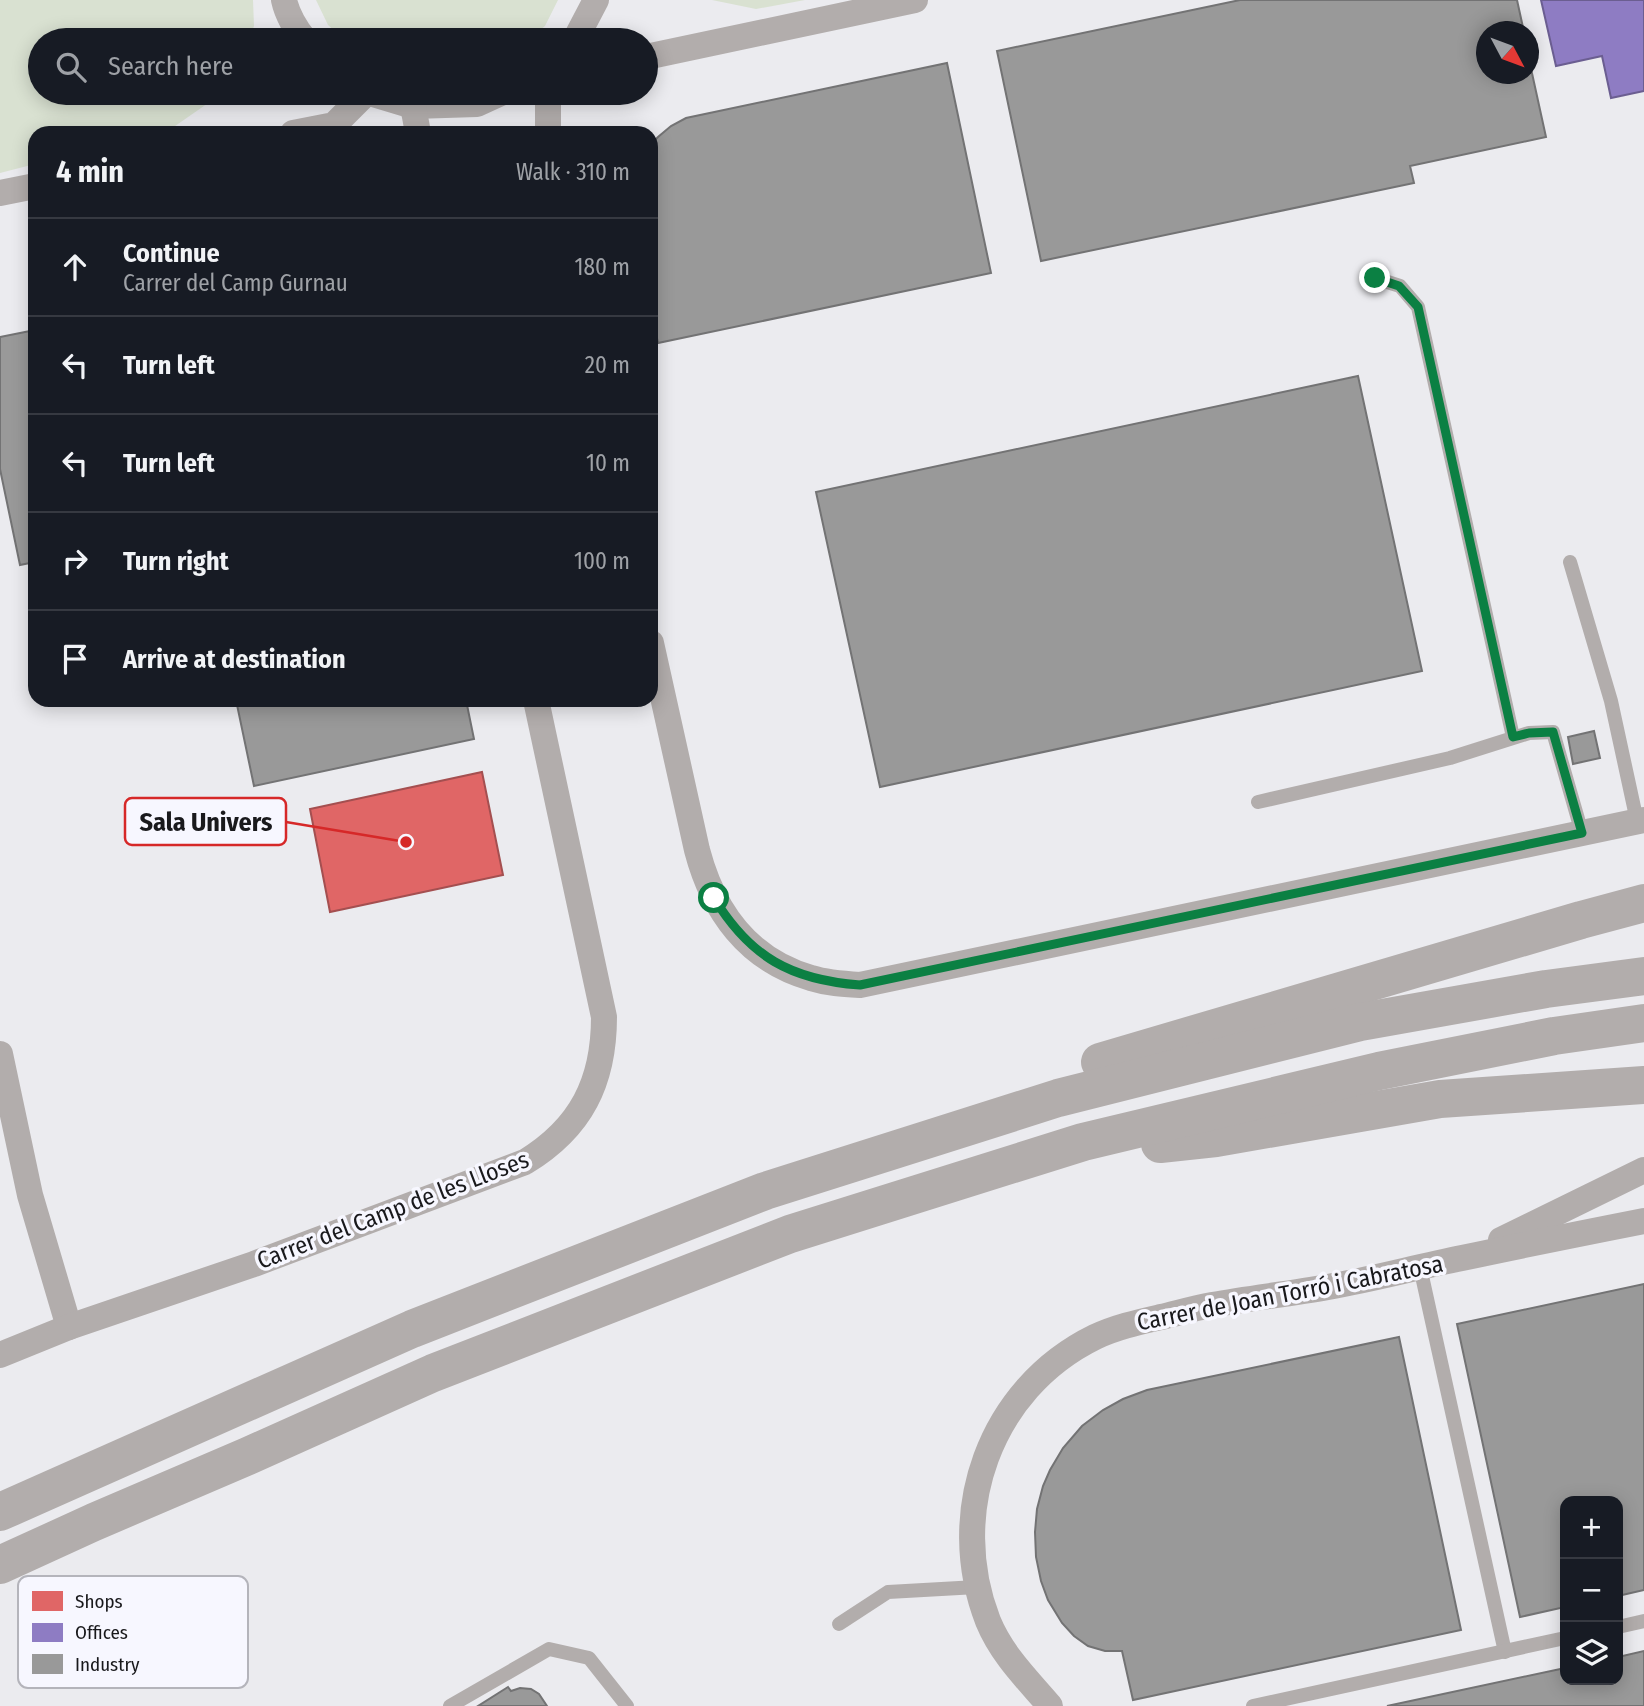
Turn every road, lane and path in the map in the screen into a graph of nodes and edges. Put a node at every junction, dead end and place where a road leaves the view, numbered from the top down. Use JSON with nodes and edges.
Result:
{"nodes":[{"id":1,"x":284,"y":0,"type":"edge"},
{"id":2,"x":596,"y":0,"type":"edge"},
{"id":3,"x":915,"y":0,"type":"edge"},
{"id":4,"x":297,"y":28,"type":"edge"},
{"id":5,"x":581,"y":28,"type":"edge"},
{"id":6,"x":658,"y":54,"type":"edge"},
{"id":7,"x":355,"y":105,"type":"edge"},
{"id":8,"x":410,"y":105,"type":"edge"},
{"id":9,"x":445,"y":105,"type":"edge"},
{"id":10,"x":548,"y":105,"type":"edge"},
{"id":11,"x":413,"y":106,"type":"junction"},
{"id":12,"x":329,"y":126,"type":"edge"},
{"id":13,"x":417,"y":126,"type":"edge"},
{"id":14,"x":548,"y":126,"type":"edge"},
{"id":15,"x":28,"y":187,"type":"edge"},
{"id":16,"x":0,"y":193,"type":"edge"},
{"id":17,"x":1375,"y":278,"type":"dead end"},
{"id":18,"x":1570,"y":562,"type":"dead end"},
{"id":19,"x":658,"y":674,"type":"edge"},
{"id":20,"x":538,"y":707,"type":"edge"},
{"id":21,"x":1513,"y":737,"type":"junction"},
{"id":22,"x":1258,"y":802,"type":"dead end"},
{"id":23,"x":1641,"y":821,"type":"edge"},
{"id":24,"x":1582,"y":833,"type":"junction"},
{"id":25,"x":1644,"y":885,"type":"edge"},
{"id":26,"x":1644,"y":903,"type":"edge"},
{"id":27,"x":1408,"y":972,"type":"junction"},
{"id":28,"x":1644,"y":976,"type":"edge"},
{"id":29,"x":1644,"y":1023,"type":"edge"},
{"id":30,"x":0,"y":1054,"type":"edge"},
{"id":31,"x":1644,"y":1084,"type":"edge"},
{"id":32,"x":936,"y":1136,"type":"junction"},
{"id":33,"x":1042,"y":1155,"type":"junction"},
{"id":34,"x":1644,"y":1170,"type":"edge"},
{"id":35,"x":1644,"y":1221,"type":"edge"},
{"id":36,"x":1464,"y":1257,"type":"junction"},
{"id":37,"x":1420,"y":1267,"type":"junction"},
{"id":38,"x":69,"y":1326,"type":"junction"},
{"id":39,"x":0,"y":1355,"type":"edge"},
{"id":40,"x":0,"y":1512,"type":"edge"},
{"id":41,"x":0,"y":1565,"type":"edge"},
{"id":42,"x":977,"y":1587,"type":"junction"},
{"id":43,"x":1644,"y":1621,"type":"edge"},
{"id":44,"x":839,"y":1624,"type":"dead end"},
{"id":45,"x":1623,"y":1626,"type":"edge"},
{"id":46,"x":1560,"y":1639,"type":"edge"},
{"id":47,"x":1505,"y":1651,"type":"junction"},
{"id":48,"x":450,"y":1706,"type":"edge"},
{"id":49,"x":627,"y":1706,"type":"edge"},
{"id":50,"x":1050,"y":1706,"type":"edge"},
{"id":51,"x":1253,"y":1706,"type":"edge"}],
"edges":[{"from":1,"to":4,"type":"street"},
{"from":2,"to":5,"type":"street"},
{"from":3,"to":6,"type":"street"},
{"from":7,"to":12,"type":"street"},
{"from":8,"to":11,"type":"street"},
{"from":9,"to":11,"type":"street"},
{"from":10,"to":14,"type":"street"},
{"from":11,"to":13,"type":"street"},
{"from":15,"to":16,"type":"street"},
{"from":17,"to":21,"type":"lane"},
{"from":18,"to":23,"type":"lane"},
{"from":19,"to":24,"type":"street"},
{"from":20,"to":38,"type":"street","name":"Carrer del Camp de les Lloses"},
{"from":21,"to":22,"type":"lane"},
{"from":21,"to":24,"type":"lane"},
{"from":23,"to":24,"type":"street"},
{"from":25,"to":27,"type":"highway"},
{"from":26,"to":27,"type":"highway"},
{"from":27,"to":32,"type":"highway"},
{"from":28,"to":32,"type":"highway"},
{"from":29,"to":33,"type":"highway"},
{"from":30,"to":38,"type":"street"},
{"from":31,"to":33,"type":"highway"},
{"from":32,"to":40,"type":"highway"},
{"from":33,"to":41,"type":"highway"},
{"from":34,"to":36,"type":"street","name":"Carrer de Joan Torró i Cabratosa"},
{"from":35,"to":36,"type":"street","name":"Carrer de Joan Torró i Cabratosa"},
{"from":36,"to":37,"type":"street","name":"Carrer de Joan Torró i Cabratosa"},
{"from":37,"to":42,"type":"street","name":"Carrer de Joan Torró i Cabratosa"},
{"from":37,"to":47,"type":"lane"},
{"from":38,"to":39,"type":"street","name":"Carrer del Camp de les Lloses"},
{"from":42,"to":44,"type":"lane"},
{"from":42,"to":50,"type":"street","name":"Carrer de Joan Torró i Cabratosa"},
{"from":43,"to":45,"type":"lane"},
{"from":46,"to":47,"type":"lane"},
{"from":47,"to":51,"type":"lane"},
{"from":48,"to":49,"type":"lane"}]}
